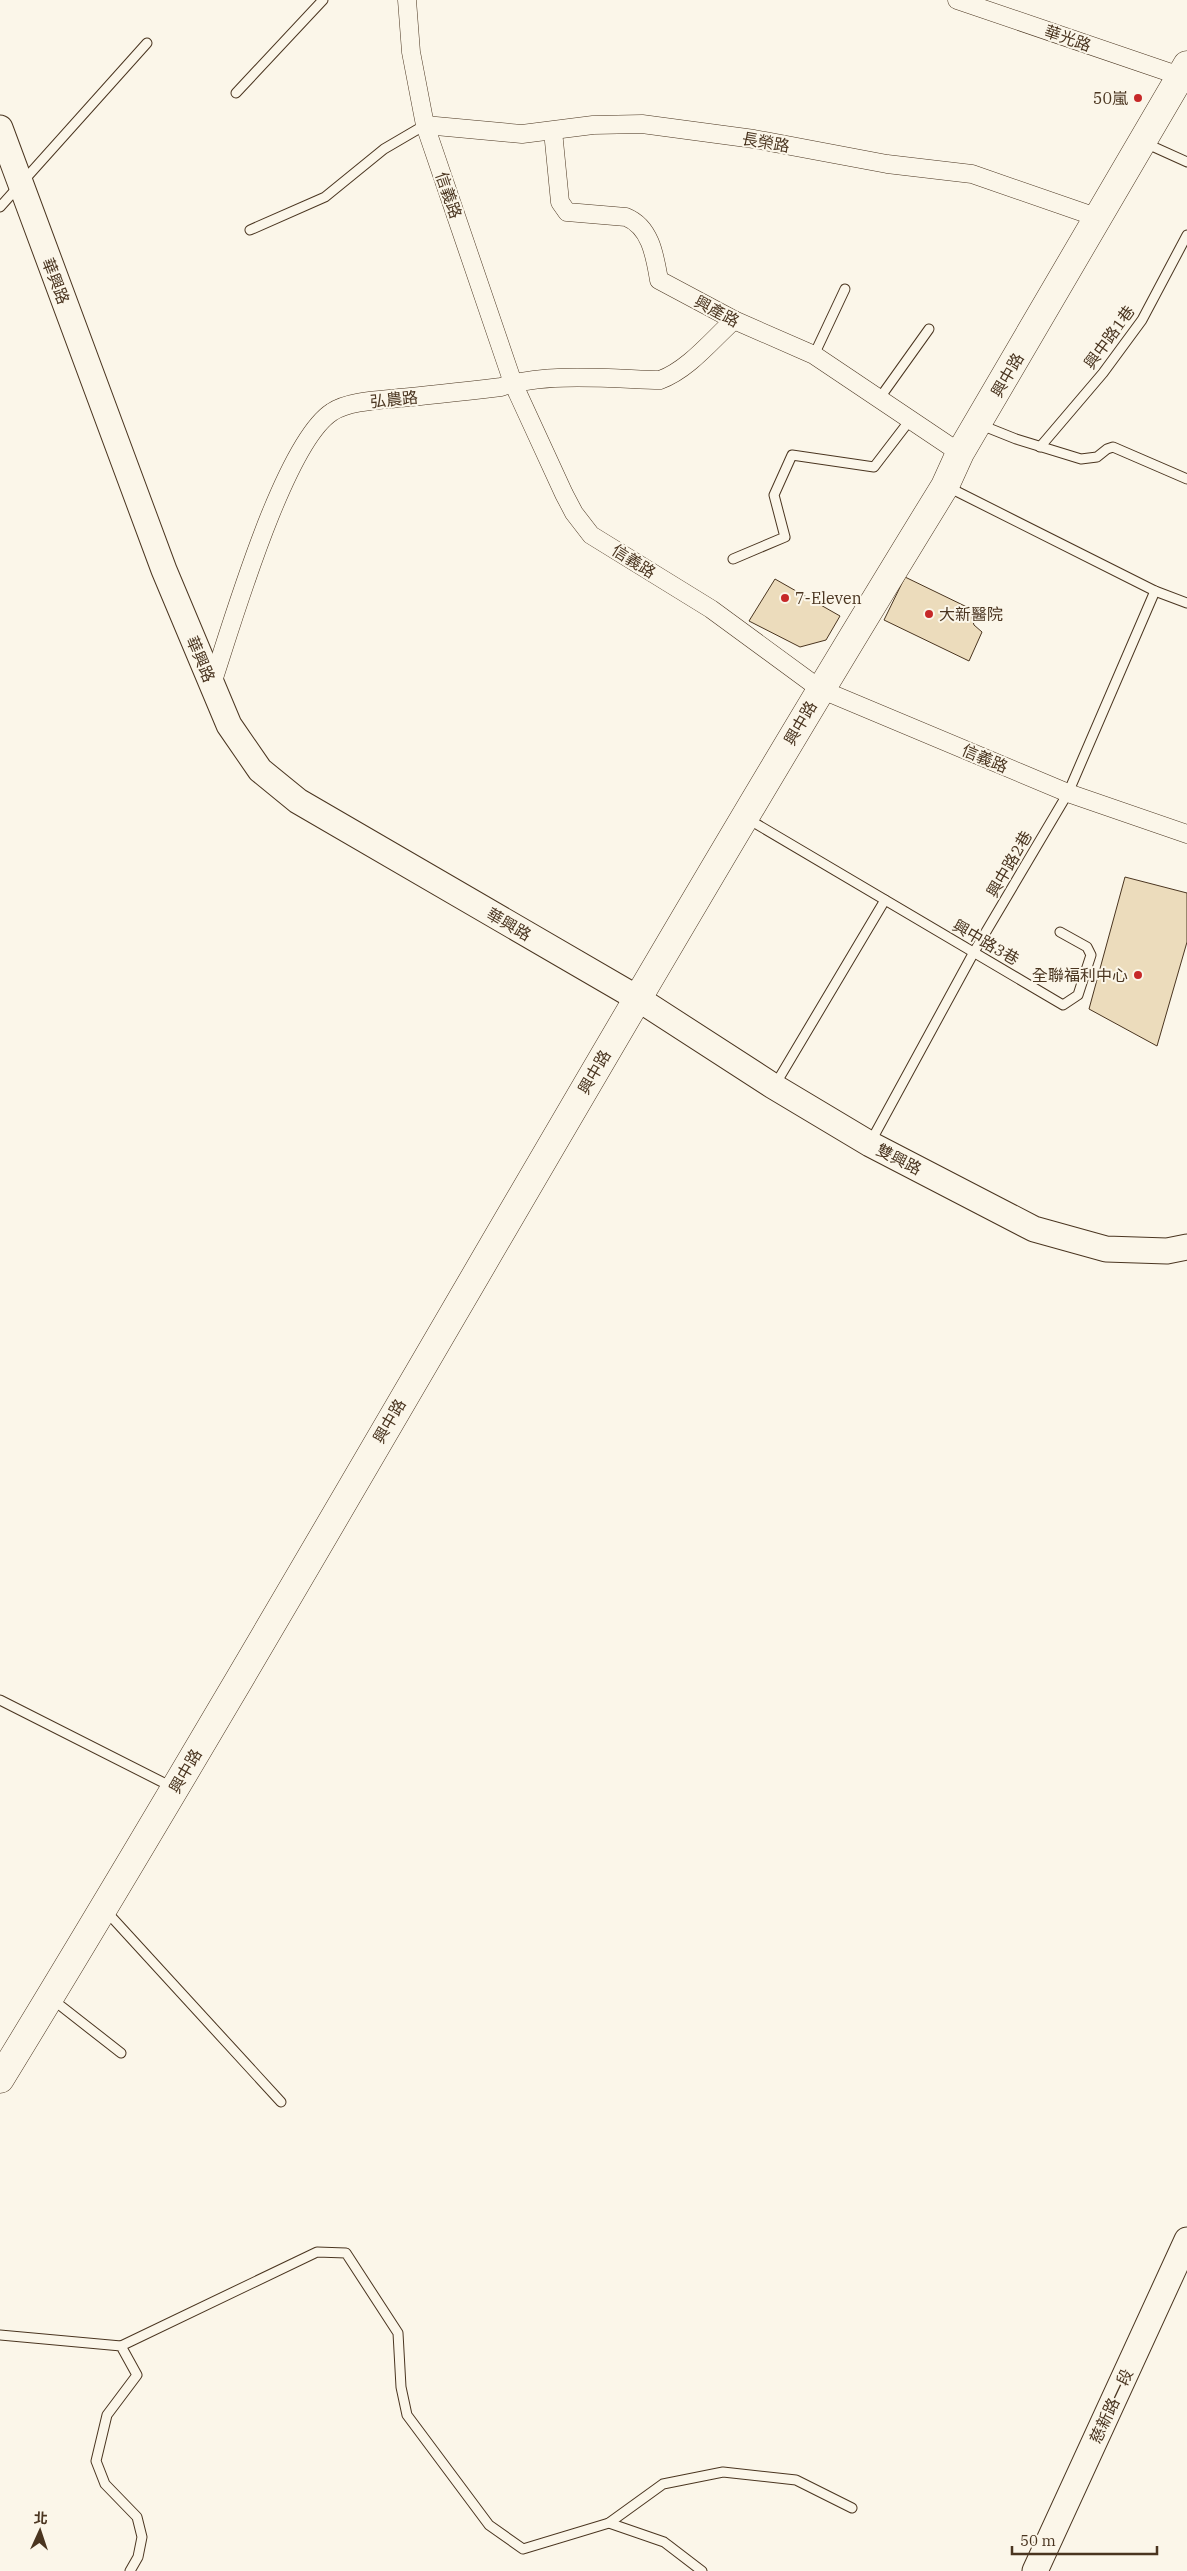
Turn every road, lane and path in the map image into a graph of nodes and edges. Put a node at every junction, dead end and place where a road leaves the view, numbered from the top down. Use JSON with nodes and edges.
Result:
{"nodes":[{"id":1,"x":323,"y":0,"type":"edge"},
{"id":2,"x":407,"y":0,"type":"edge"},
{"id":3,"x":957,"y":0,"type":"edge"},
{"id":4,"x":147,"y":43,"type":"dead end"},
{"id":5,"x":1185,"y":73,"type":"edge"},
{"id":6,"x":236,"y":93,"type":"dead end"},
{"id":7,"x":425,"y":125,"type":"junction"},
{"id":8,"x":0,"y":128,"type":"edge"},
{"id":9,"x":553,"y":131,"type":"junction"},
{"id":10,"x":1142,"y":142,"type":"junction"},
{"id":11,"x":1187,"y":162,"type":"edge"},
{"id":12,"x":20,"y":186,"type":"junction"},
{"id":13,"x":0,"y":207,"type":"edge"},
{"id":14,"x":1099,"y":218,"type":"junction"},
{"id":15,"x":250,"y":230,"type":"dead end"},
{"id":16,"x":1187,"y":235,"type":"edge"},
{"id":17,"x":845,"y":289,"type":"dead end"},
{"id":18,"x":734,"y":320,"type":"junction"},
{"id":19,"x":929,"y":329,"type":"dead end"},
{"id":20,"x":814,"y":355,"type":"junction"},
{"id":21,"x":513,"y":383,"type":"junction"},
{"id":22,"x":879,"y":399,"type":"junction"},
{"id":23,"x":910,"y":420,"type":"junction"},
{"id":24,"x":978,"y":424,"type":"junction"},
{"id":25,"x":1040,"y":447,"type":"junction"},
{"id":26,"x":960,"y":453,"type":"junction"},
{"id":27,"x":1187,"y":479,"type":"edge"},
{"id":28,"x":945,"y":486,"type":"junction"},
{"id":29,"x":733,"y":559,"type":"dead end"},
{"id":30,"x":1155,"y":590,"type":"junction"},
{"id":31,"x":1187,"y":603,"type":"edge"},
{"id":32,"x":212,"y":684,"type":"junction"},
{"id":33,"x":820,"y":689,"type":"junction"},
{"id":34,"x":1068,"y":793,"type":"junction"},
{"id":35,"x":746,"y":818,"type":"junction"},
{"id":36,"x":1187,"y":834,"type":"edge"},
{"id":37,"x":885,"y":900,"type":"junction"},
{"id":38,"x":1060,"y":932,"type":"dead end"},
{"id":39,"x":974,"y":952,"type":"junction"},
{"id":40,"x":637,"y":998,"type":"junction"},
{"id":41,"x":773,"y":1086,"type":"junction"},
{"id":42,"x":870,"y":1144,"type":"junction"},
{"id":43,"x":1187,"y":1247,"type":"edge"},
{"id":44,"x":0,"y":1700,"type":"edge"},
{"id":45,"x":175,"y":1788,"type":"junction"},
{"id":46,"x":103,"y":1908,"type":"junction"},
{"id":47,"x":50,"y":1997,"type":"junction"},
{"id":48,"x":121,"y":2053,"type":"dead end"},
{"id":49,"x":0,"y":2079,"type":"edge"},
{"id":50,"x":280,"y":2102,"type":"dead end"},
{"id":51,"x":1187,"y":2240,"type":"edge"},
{"id":52,"x":0,"y":2335,"type":"edge"},
{"id":53,"x":121,"y":2346,"type":"junction"},
{"id":54,"x":852,"y":2508,"type":"dead end"},
{"id":55,"x":609,"y":2523,"type":"junction"},
{"id":56,"x":130,"y":2571,"type":"edge"},
{"id":57,"x":702,"y":2571,"type":"edge"},
{"id":58,"x":1035,"y":2571,"type":"edge"}],
"edges":[{"from":1,"to":6,"type":"lane"},
{"from":2,"to":7,"type":"street","name":"信義路"},
{"from":3,"to":5,"type":"street","name":"華光路"},
{"from":4,"to":12,"type":"lane"},
{"from":5,"to":10,"type":"main road","name":"興中路"},
{"from":7,"to":9,"type":"street","name":"長榮路"},
{"from":7,"to":15,"type":"lane"},
{"from":7,"to":21,"type":"street","name":"信義路"},
{"from":8,"to":12,"type":"main road","name":"華興路"},
{"from":9,"to":14,"type":"street","name":"長榮路"},
{"from":9,"to":18,"type":"street","name":"興產路"},
{"from":10,"to":11,"type":"lane"},
{"from":10,"to":14,"type":"main road","name":"興中路"},
{"from":12,"to":13,"type":"lane"},
{"from":12,"to":32,"type":"main road","name":"華興路"},
{"from":14,"to":24,"type":"main road","name":"興中路"},
{"from":16,"to":25,"type":"lane","name":"興中路1巷"},
{"from":17,"to":20,"type":"lane"},
{"from":18,"to":20,"type":"street","name":"興產路"},
{"from":18,"to":21,"type":"street","name":"弘農路"},
{"from":19,"to":22,"type":"lane"},
{"from":20,"to":22,"type":"street","name":"興產路"},
{"from":21,"to":32,"type":"street","name":"弘農路"},
{"from":21,"to":33,"type":"street","name":"信義路"},
{"from":22,"to":23,"type":"street","name":"興產路"},
{"from":23,"to":26,"type":"street","name":"興產路"},
{"from":23,"to":29,"type":"lane"},
{"from":24,"to":25,"type":"lane"},
{"from":24,"to":26,"type":"main road","name":"興中路"},
{"from":25,"to":27,"type":"lane"},
{"from":26,"to":28,"type":"main road","name":"興中路"},
{"from":28,"to":30,"type":"lane"},
{"from":28,"to":33,"type":"main road","name":"興中路"},
{"from":30,"to":31,"type":"lane"},
{"from":30,"to":34,"type":"lane","name":"興中路2巷"},
{"from":32,"to":40,"type":"main road","name":"華興路"},
{"from":33,"to":34,"type":"street","name":"信義路"},
{"from":33,"to":35,"type":"main road","name":"興中路"},
{"from":34,"to":36,"type":"street","name":"信義路"},
{"from":34,"to":39,"type":"lane","name":"興中路2巷"},
{"from":35,"to":37,"type":"lane","name":"興中路3巷"},
{"from":35,"to":40,"type":"main road","name":"興中路"},
{"from":37,"to":39,"type":"lane","name":"興中路3巷"},
{"from":37,"to":41,"type":"lane"},
{"from":38,"to":39,"type":"lane","name":"興中路3巷"},
{"from":39,"to":42,"type":"lane","name":"興中路2巷"},
{"from":40,"to":41,"type":"main road","name":"雙興路"},
{"from":40,"to":45,"type":"main road","name":"興中路"},
{"from":41,"to":42,"type":"main road","name":"雙興路"},
{"from":42,"to":43,"type":"main road","name":"雙興路"},
{"from":44,"to":45,"type":"lane"},
{"from":45,"to":46,"type":"main road","name":"興中路"},
{"from":46,"to":47,"type":"main road","name":"興中路"},
{"from":46,"to":50,"type":"lane"},
{"from":47,"to":48,"type":"lane"},
{"from":47,"to":49,"type":"main road","name":"興中路"},
{"from":51,"to":58,"type":"main road","name":"慈新路一段"},
{"from":52,"to":53,"type":"lane"},
{"from":53,"to":55,"type":"lane"},
{"from":53,"to":56,"type":"lane"},
{"from":54,"to":55,"type":"lane"},
{"from":55,"to":57,"type":"lane"}]}
